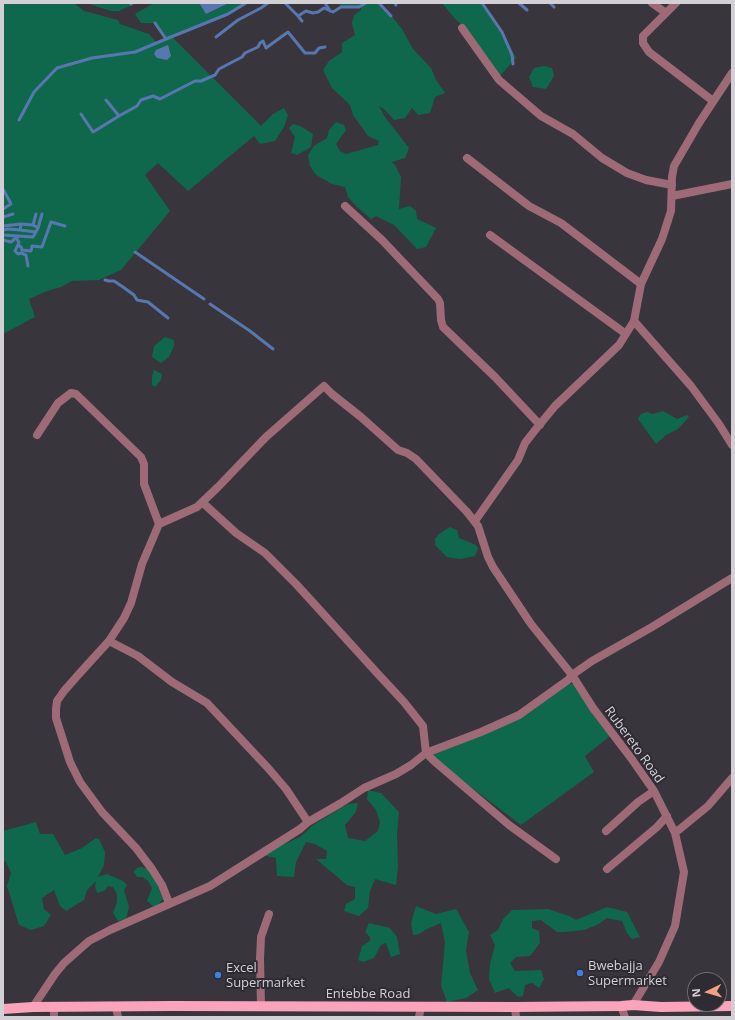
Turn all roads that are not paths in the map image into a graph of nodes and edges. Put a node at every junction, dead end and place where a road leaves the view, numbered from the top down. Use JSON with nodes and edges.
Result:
{"nodes":[{"id":1,"x":652,"y":3,"type":"edge"},
{"id":2,"x":676,"y":3,"type":"edge"},
{"id":3,"x":666,"y":13,"type":"junction"},
{"id":4,"x":462,"y":28,"type":"dead end"},
{"id":5,"x":732,"y":73,"type":"edge"},
{"id":6,"x":714,"y":101,"type":"junction"},
{"id":7,"x":467,"y":158,"type":"dead end"},
{"id":8,"x":732,"y":184,"type":"edge"},
{"id":9,"x":672,"y":185,"type":"junction"},
{"id":10,"x":672,"y":196,"type":"junction"},
{"id":11,"x":345,"y":206,"type":"dead end"},
{"id":12,"x":490,"y":235,"type":"dead end"},
{"id":13,"x":641,"y":284,"type":"junction"},
{"id":14,"x":634,"y":321,"type":"junction"},
{"id":15,"x":626,"y":334,"type":"junction"},
{"id":16,"x":540,"y":424,"type":"junction"},
{"id":17,"x":37,"y":435,"type":"dead end"},
{"id":18,"x":732,"y":445,"type":"edge"},
{"id":19,"x":202,"y":502,"type":"junction"},
{"id":20,"x":475,"y":521,"type":"junction"},
{"id":21,"x":159,"y":524,"type":"junction"},
{"id":22,"x":732,"y":578,"type":"edge"},
{"id":23,"x":110,"y":641,"type":"junction"},
{"id":24,"x":572,"y":675,"type":"junction"},
{"id":25,"x":426,"y":752,"type":"junction"},
{"id":26,"x":732,"y":778,"type":"edge"},
{"id":27,"x":654,"y":791,"type":"junction"},
{"id":28,"x":667,"y":816,"type":"junction"},
{"id":29,"x":308,"y":822,"type":"junction"},
{"id":30,"x":606,"y":831,"type":"dead end"},
{"id":31,"x":675,"y":833,"type":"junction"},
{"id":32,"x":556,"y":859,"type":"dead end"},
{"id":33,"x":607,"y":869,"type":"dead end"},
{"id":34,"x":169,"y":903,"type":"junction"},
{"id":35,"x":269,"y":914,"type":"dead end"},
{"id":36,"x":633,"y":1005,"type":"junction"},
{"id":37,"x":261,"y":1006,"type":"junction"},
{"id":38,"x":621,"y":1006,"type":"junction"},
{"id":39,"x":732,"y":1006,"type":"edge"},
{"id":40,"x":33,"y":1007,"type":"junction"},
{"id":41,"x":116,"y":1007,"type":"junction"},
{"id":42,"x":3,"y":1009,"type":"edge"},
{"id":43,"x":54,"y":1012,"type":"edge"},
{"id":44,"x":420,"y":1012,"type":"edge"},
{"id":45,"x":516,"y":1012,"type":"edge"},
{"id":46,"x":118,"y":1017,"type":"edge"},
{"id":47,"x":624,"y":1017,"type":"edge"}],
"edges":[{"from":1,"to":3,"type":"street"},
{"from":2,"to":3,"type":"street"},
{"from":3,"to":6,"type":"street"},
{"from":4,"to":9,"type":"street"},
{"from":5,"to":6,"type":"street"},
{"from":6,"to":9,"type":"street"},
{"from":7,"to":13,"type":"street"},
{"from":8,"to":10,"type":"street"},
{"from":9,"to":10,"type":"street"},
{"from":10,"to":13,"type":"street"},
{"from":11,"to":16,"type":"street"},
{"from":12,"to":15,"type":"street"},
{"from":13,"to":14,"type":"street"},
{"from":14,"to":15,"type":"street"},
{"from":14,"to":18,"type":"street"},
{"from":15,"to":16,"type":"street"},
{"from":16,"to":20,"type":"street"},
{"from":17,"to":21,"type":"street"},
{"from":19,"to":20,"type":"street"},
{"from":19,"to":21,"type":"street"},
{"from":19,"to":25,"type":"street"},
{"from":20,"to":24,"type":"street","name":"Rubereto Road"},
{"from":21,"to":23,"type":"street"},
{"from":22,"to":24,"type":"street"},
{"from":23,"to":29,"type":"street"},
{"from":23,"to":34,"type":"street"},
{"from":24,"to":25,"type":"street"},
{"from":24,"to":27,"type":"street","name":"Rubereto Road"},
{"from":25,"to":29,"type":"street"},
{"from":25,"to":32,"type":"street"},
{"from":26,"to":31,"type":"street"},
{"from":27,"to":28,"type":"street","name":"Rubereto Road"},
{"from":27,"to":30,"type":"street"},
{"from":28,"to":31,"type":"street","name":"Rubereto Road"},
{"from":28,"to":33,"type":"street"},
{"from":29,"to":34,"type":"street"},
{"from":31,"to":36,"type":"street","name":"Rubereto Road"},
{"from":34,"to":40,"type":"street"},
{"from":35,"to":37,"type":"street"},
{"from":36,"to":38,"type":"main road","name":"Entebbe Road"},
{"from":36,"to":39,"type":"main road","name":"Entebbe Road"},
{"from":37,"to":41,"type":"main road","name":"Entebbe Road"},
{"from":37,"to":44,"type":"main road","name":"Entebbe Road"},
{"from":38,"to":45,"type":"main road","name":"Entebbe Road"},
{"from":38,"to":47,"type":"street"},
{"from":40,"to":42,"type":"main road","name":"Entebbe Road"},
{"from":40,"to":43,"type":"main road","name":"Entebbe Road"},
{"from":41,"to":43,"type":"main road","name":"Entebbe Road"},
{"from":41,"to":46,"type":"street"},
{"from":44,"to":45,"type":"main road","name":"Entebbe Road"}]}
